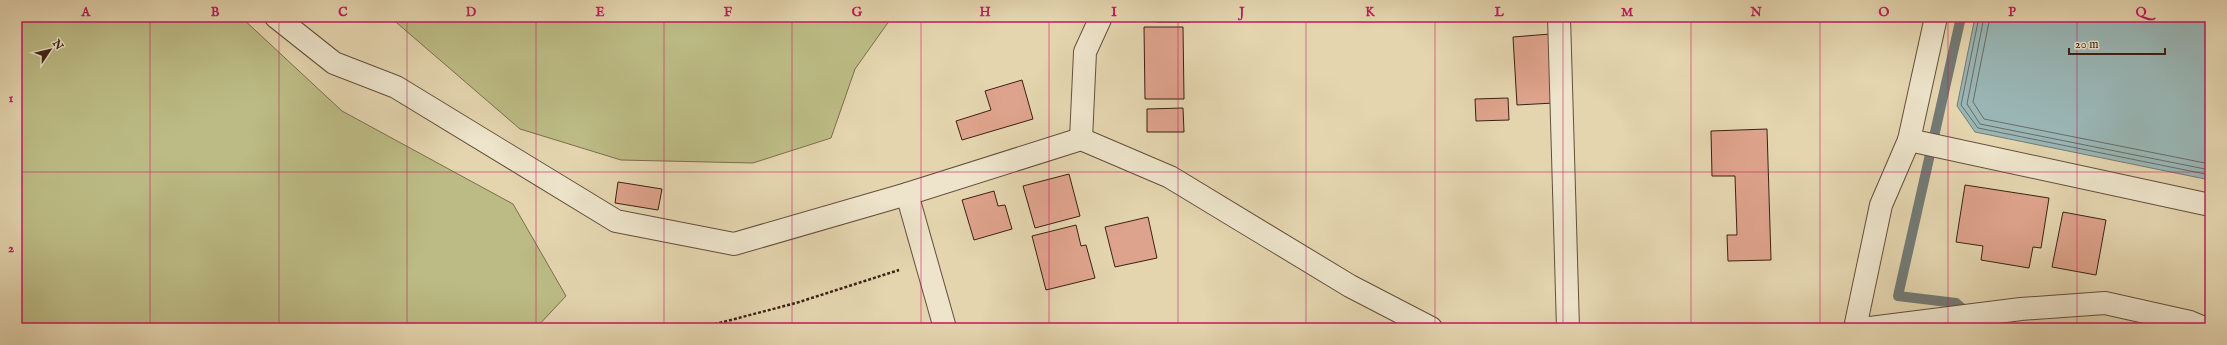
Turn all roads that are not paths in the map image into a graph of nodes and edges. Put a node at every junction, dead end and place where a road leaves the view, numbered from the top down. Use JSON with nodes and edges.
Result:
{"nodes":[{"id":1,"x":276,"y":17,"type":"edge"},
{"id":2,"x":1101,"y":17,"type":"edge"},
{"id":3,"x":1559,"y":17,"type":"edge"},
{"id":4,"x":1936,"y":17,"type":"edge"},
{"id":5,"x":1081,"y":139,"type":"junction"},
{"id":6,"x":1909,"y":140,"type":"junction"},
{"id":7,"x":907,"y":194,"type":"junction"},
{"id":8,"x":2210,"y":205,"type":"edge"},
{"id":9,"x":945,"y":328,"type":"edge"},
{"id":10,"x":1431,"y":328,"type":"edge"},
{"id":11,"x":1568,"y":328,"type":"edge"},
{"id":12,"x":1855,"y":328,"type":"edge"},
{"id":13,"x":1870,"y":328,"type":"edge"},
{"id":14,"x":2204,"y":328,"type":"edge"}],
"edges":[{"from":1,"to":7,"type":"street"},
{"from":2,"to":5,"type":"street"},
{"from":3,"to":11,"type":"street"},
{"from":4,"to":6,"type":"street"},
{"from":5,"to":7,"type":"street"},
{"from":5,"to":10,"type":"street"},
{"from":6,"to":8,"type":"street"},
{"from":6,"to":12,"type":"street"},
{"from":7,"to":9,"type":"street"},
{"from":13,"to":14,"type":"street"}]}
